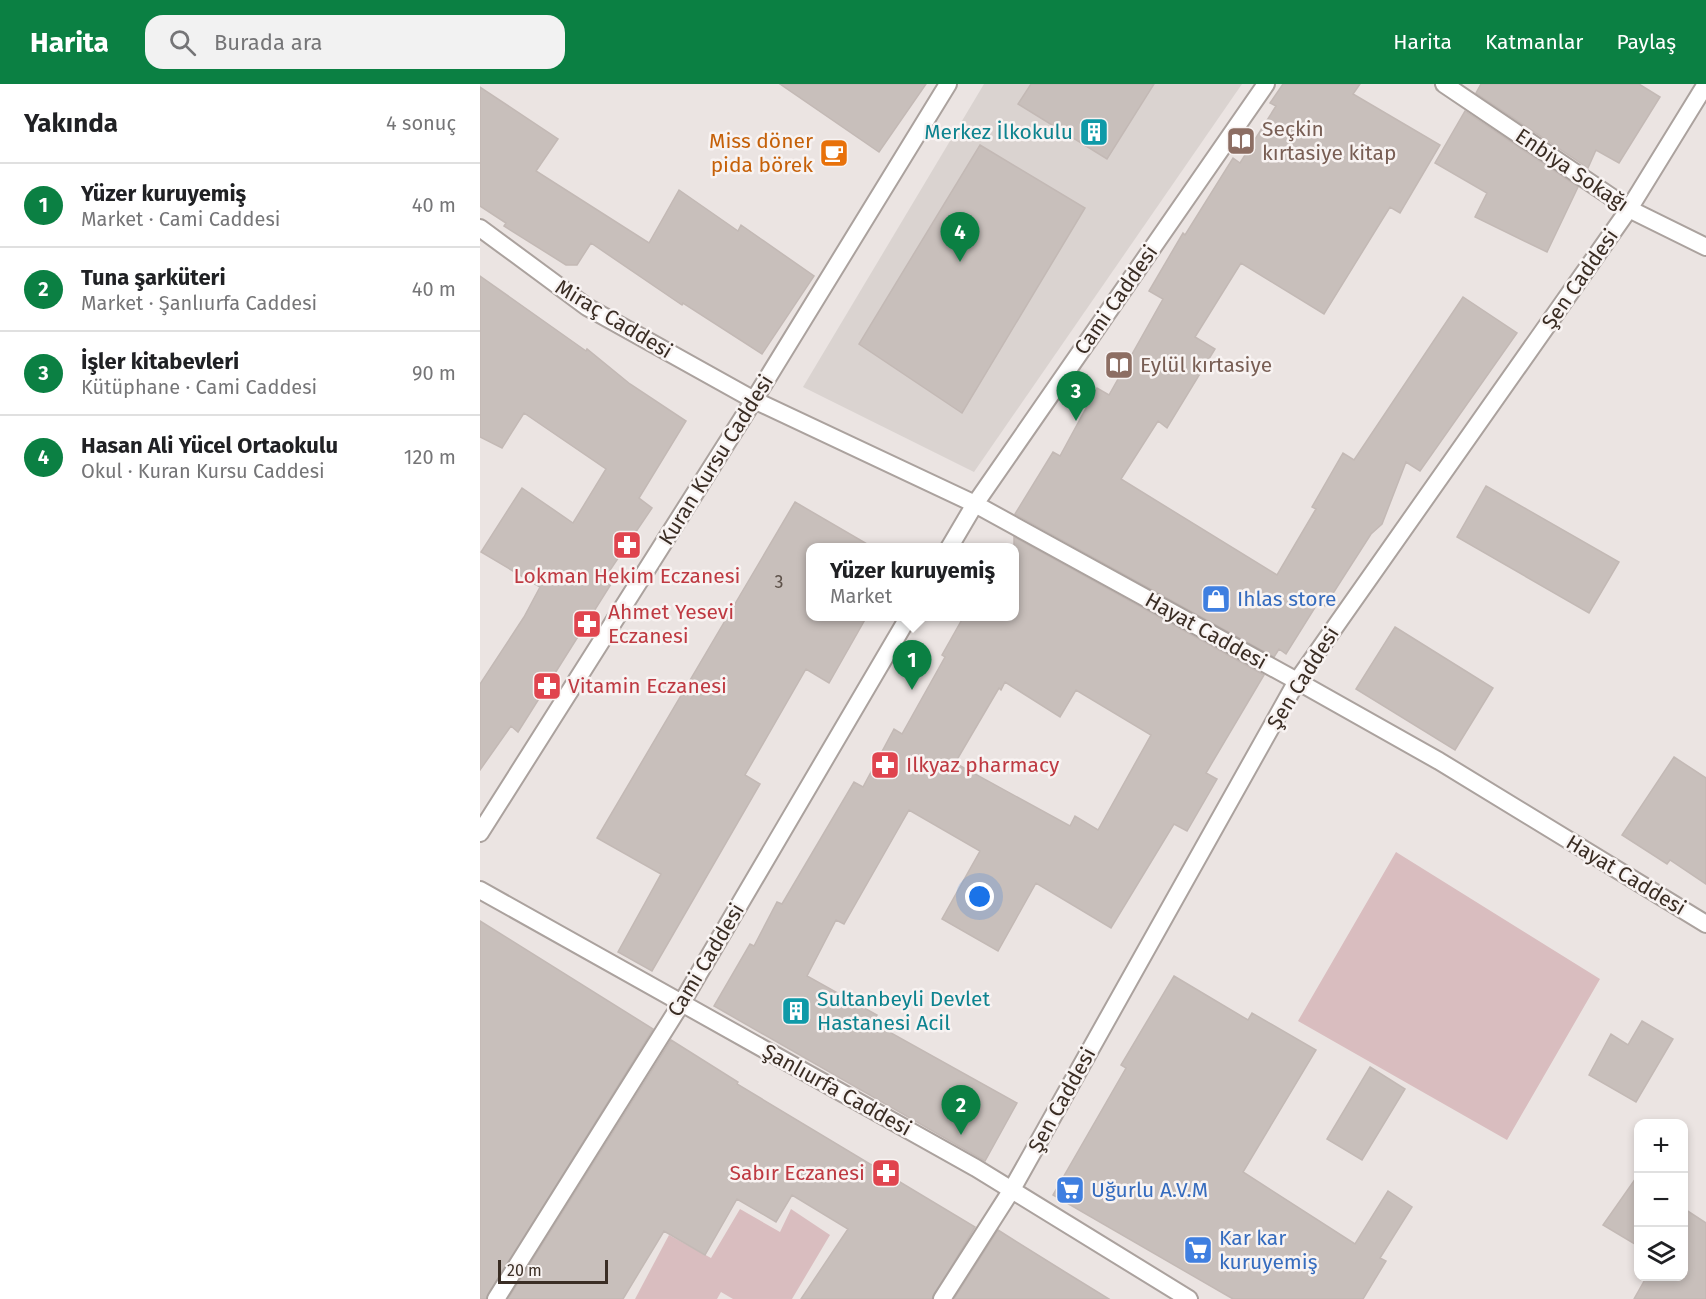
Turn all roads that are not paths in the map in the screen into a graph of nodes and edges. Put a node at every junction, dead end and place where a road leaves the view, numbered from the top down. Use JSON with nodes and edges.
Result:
{"nodes":[{"id":1,"x":948,"y":84,"type":"edge"},
{"id":2,"x":1266,"y":84,"type":"edge"},
{"id":3,"x":1444,"y":84,"type":"edge"},
{"id":4,"x":1706,"y":84,"type":"edge"},
{"id":5,"x":1629,"y":209,"type":"junction"},
{"id":6,"x":480,"y":228,"type":"edge"},
{"id":7,"x":1706,"y":247,"type":"edge"},
{"id":8,"x":754,"y":400,"type":"junction"},
{"id":9,"x":975,"y":504,"type":"junction"},
{"id":10,"x":952,"y":543,"type":"edge"},
{"id":11,"x":906,"y":621,"type":"edge"},
{"id":12,"x":1297,"y":681,"type":"junction"},
{"id":13,"x":480,"y":833,"type":"edge"},
{"id":14,"x":480,"y":890,"type":"edge"},
{"id":15,"x":1706,"y":924,"type":"edge"},
{"id":16,"x":681,"y":1004,"type":"junction"},
{"id":17,"x":1011,"y":1191,"type":"junction"},
{"id":18,"x":496,"y":1299,"type":"edge"},
{"id":19,"x":942,"y":1299,"type":"edge"},
{"id":20,"x":1189,"y":1299,"type":"edge"}],
"edges":[{"from":1,"to":8,"type":"street","name":"Kuran Kursu Caddesi"},
{"from":2,"to":9,"type":"street","name":"Cami Caddesi"},
{"from":3,"to":5,"type":"street","name":"Enbiya Sokağı"},
{"from":4,"to":5,"type":"street","name":"Şen Caddesi"},
{"from":5,"to":7,"type":"street","name":"Enbiya Sokağı"},
{"from":5,"to":12,"type":"street","name":"Şen Caddesi"},
{"from":6,"to":8,"type":"street","name":"Miraç Caddesi"},
{"from":8,"to":9,"type":"street","name":"Hayat Caddesi"},
{"from":8,"to":13,"type":"street","name":"Kuran Kursu Caddesi"},
{"from":9,"to":10,"type":"street","name":"Cami Caddesi"},
{"from":9,"to":12,"type":"street","name":"Hayat Caddesi"},
{"from":11,"to":16,"type":"street","name":"Cami Caddesi"},
{"from":12,"to":15,"type":"street","name":"Hayat Caddesi"},
{"from":12,"to":17,"type":"street","name":"Şen Caddesi"},
{"from":14,"to":16,"type":"street","name":"Şanlıurfa Caddesi"},
{"from":16,"to":17,"type":"street","name":"Şanlıurfa Caddesi"},
{"from":16,"to":18,"type":"street","name":"Cami Caddesi"},
{"from":17,"to":19,"type":"street","name":"Şen Caddesi"},
{"from":17,"to":20,"type":"street","name":"Şanlıurfa Caddesi"}]}
